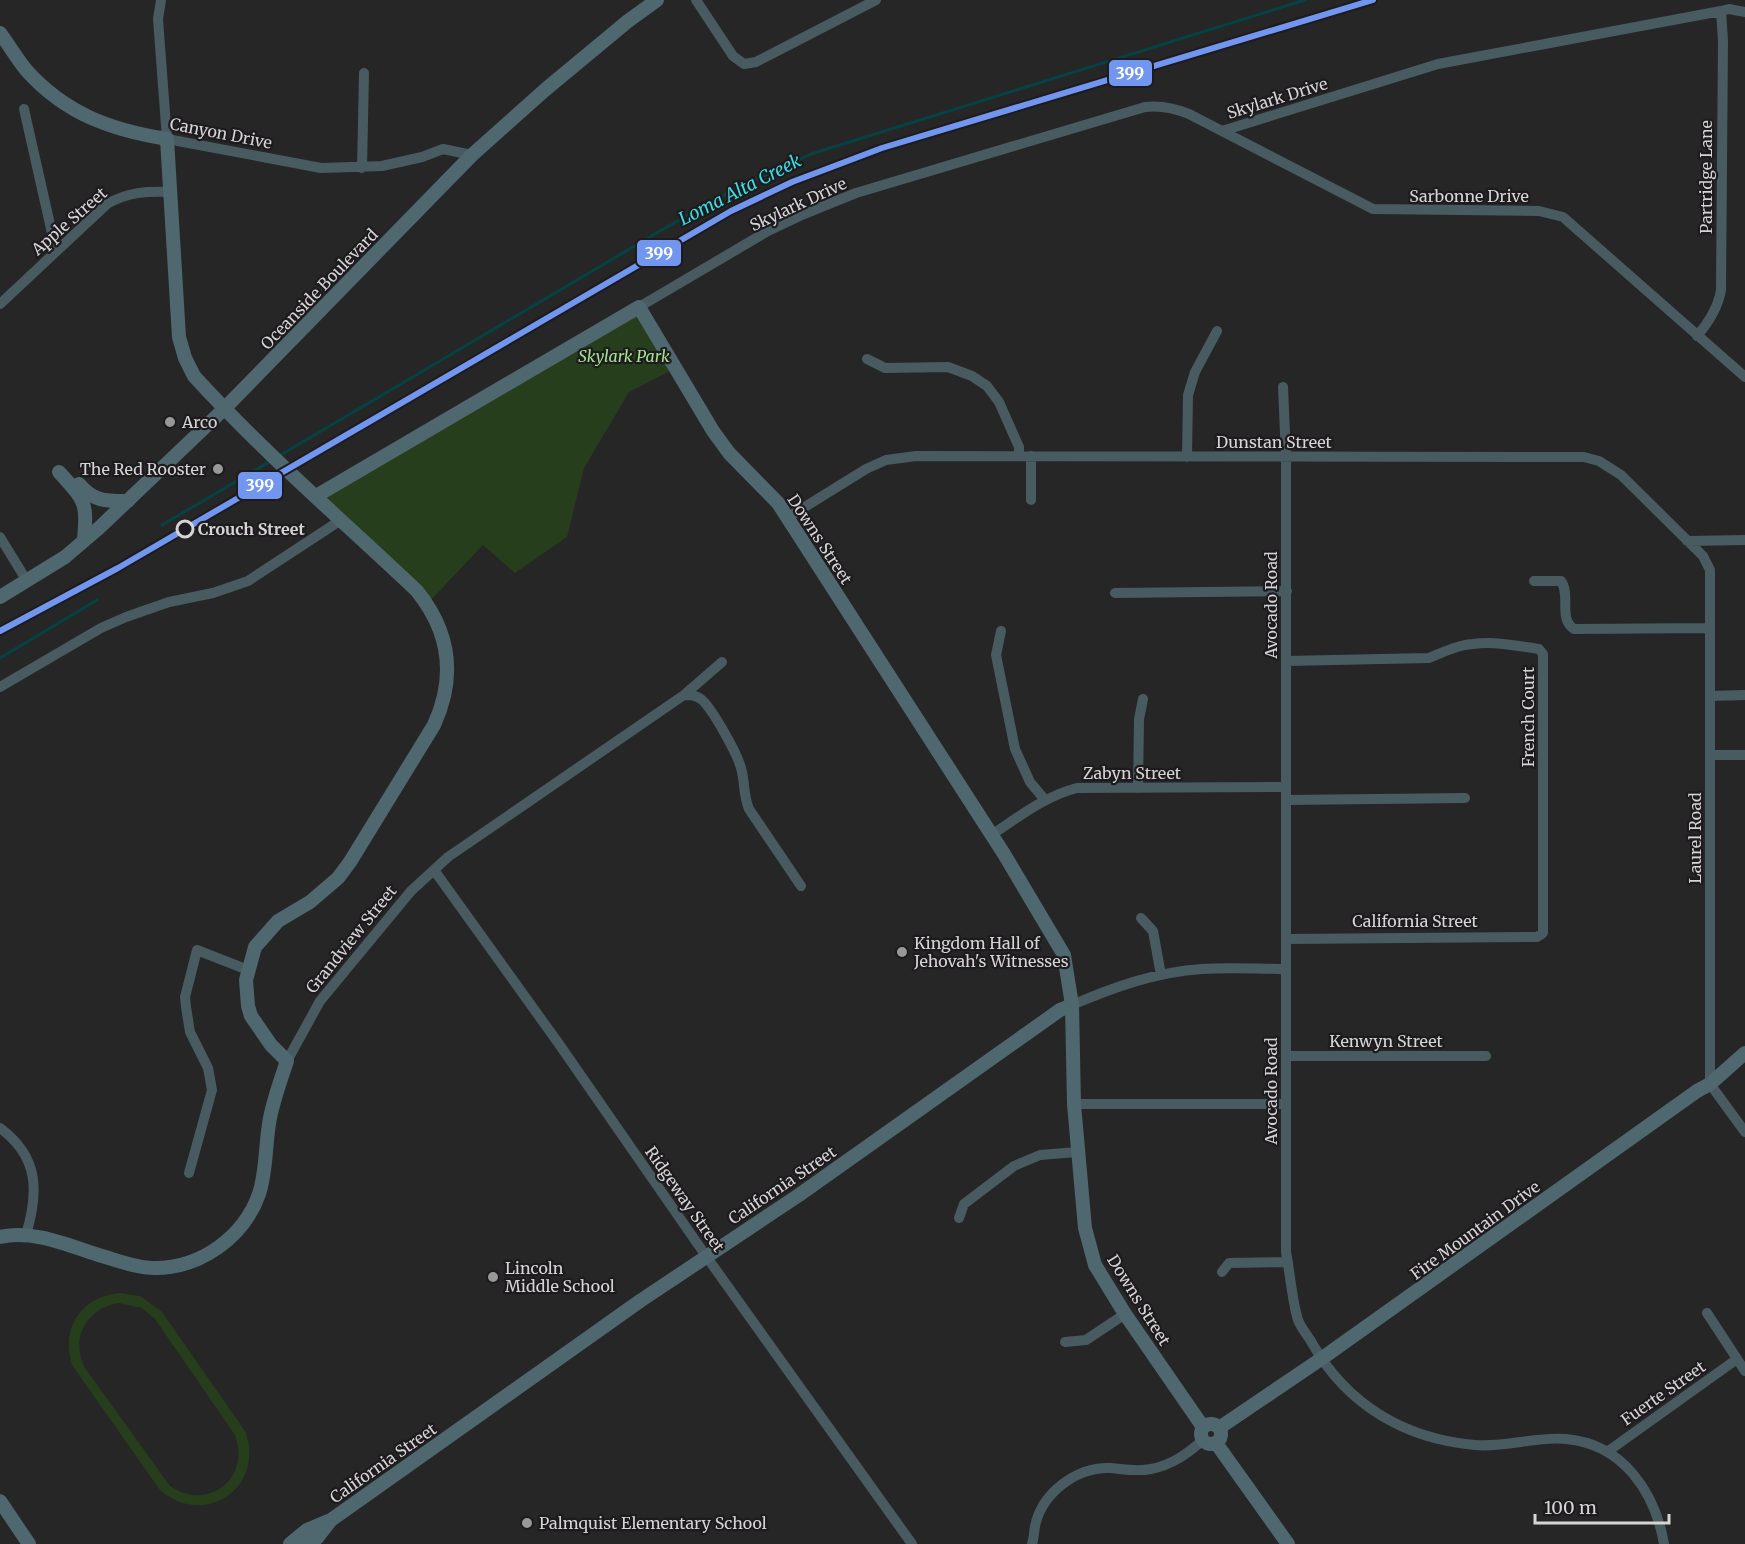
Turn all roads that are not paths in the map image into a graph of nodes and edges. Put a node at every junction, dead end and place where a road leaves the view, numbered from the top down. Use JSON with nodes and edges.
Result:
{"nodes":[{"id":1,"x":161,"y":0,"type":"edge"},
{"id":2,"x":638,"y":0,"type":"edge"},
{"id":3,"x":657,"y":0,"type":"edge"},
{"id":4,"x":696,"y":0,"type":"edge"},
{"id":5,"x":876,"y":0,"type":"edge"},
{"id":6,"x":1721,"y":10,"type":"junction"},
{"id":7,"x":1745,"y":12,"type":"edge"},
{"id":8,"x":628,"y":21,"type":"junction"},
{"id":9,"x":0,"y":33,"type":"edge"},
{"id":10,"x":364,"y":73,"type":"dead end"},
{"id":11,"x":24,"y":109,"type":"dead end"},
{"id":12,"x":1222,"y":131,"type":"junction"},
{"id":13,"x":167,"y":139,"type":"junction"},
{"id":14,"x":472,"y":155,"type":"junction"},
{"id":15,"x":362,"y":168,"type":"junction"},
{"id":16,"x":171,"y":192,"type":"junction"},
{"id":17,"x":56,"y":251,"type":"junction"},
{"id":18,"x":0,"y":304,"type":"edge"},
{"id":19,"x":639,"y":307,"type":"junction"},
{"id":20,"x":1217,"y":331,"type":"dead end"},
{"id":21,"x":1697,"y":336,"type":"junction"},
{"id":22,"x":867,"y":359,"type":"dead end"},
{"id":23,"x":1745,"y":377,"type":"edge"},
{"id":24,"x":1283,"y":387,"type":"dead end"},
{"id":25,"x":224,"y":409,"type":"junction"},
{"id":26,"x":1025,"y":456,"type":"junction"},
{"id":27,"x":1187,"y":457,"type":"junction"},
{"id":28,"x":1286,"y":457,"type":"junction"},
{"id":29,"x":316,"y":496,"type":"junction"},
{"id":30,"x":1031,"y":500,"type":"dead end"},
{"id":31,"x":128,"y":501,"type":"junction"},
{"id":32,"x":787,"y":519,"type":"junction"},
{"id":33,"x":341,"y":520,"type":"junction"},
{"id":34,"x":0,"y":537,"type":"edge"},
{"id":35,"x":1745,"y":540,"type":"edge"},
{"id":36,"x":84,"y":541,"type":"junction"},
{"id":37,"x":1687,"y":541,"type":"junction"},
{"id":38,"x":27,"y":581,"type":"junction"},
{"id":39,"x":1534,"y":581,"type":"dead end"},
{"id":40,"x":1287,"y":591,"type":"junction"},
{"id":41,"x":1115,"y":593,"type":"dead end"},
{"id":42,"x":0,"y":597,"type":"edge"},
{"id":43,"x":1710,"y":628,"type":"junction"},
{"id":44,"x":1001,"y":631,"type":"dead end"},
{"id":45,"x":1286,"y":661,"type":"junction"},
{"id":46,"x":722,"y":662,"type":"dead end"},
{"id":47,"x":0,"y":687,"type":"edge"},
{"id":48,"x":684,"y":695,"type":"junction"},
{"id":49,"x":1745,"y":695,"type":"edge"},
{"id":50,"x":1710,"y":696,"type":"junction"},
{"id":51,"x":1143,"y":699,"type":"dead end"},
{"id":52,"x":1710,"y":755,"type":"junction"},
{"id":53,"x":1745,"y":755,"type":"edge"},
{"id":54,"x":1286,"y":787,"type":"junction"},
{"id":55,"x":1138,"y":788,"type":"junction"},
{"id":56,"x":1465,"y":798,"type":"dead end"},
{"id":57,"x":1045,"y":800,"type":"junction"},
{"id":58,"x":1286,"y":800,"type":"junction"},
{"id":59,"x":992,"y":835,"type":"junction"},
{"id":60,"x":434,"y":870,"type":"junction"},
{"id":61,"x":801,"y":886,"type":"dead end"},
{"id":62,"x":1142,"y":918,"type":"dead end"},
{"id":63,"x":1543,"y":933,"type":"joint"},
{"id":64,"x":1286,"y":939,"type":"junction"},
{"id":65,"x":1286,"y":969,"type":"junction"},
{"id":66,"x":248,"y":970,"type":"junction"},
{"id":67,"x":1161,"y":975,"type":"junction"},
{"id":68,"x":1072,"y":1005,"type":"junction"},
{"id":69,"x":1745,"y":1053,"type":"edge"},
{"id":70,"x":1286,"y":1056,"type":"junction"},
{"id":71,"x":1486,"y":1056,"type":"dead end"},
{"id":72,"x":287,"y":1061,"type":"junction"},
{"id":73,"x":1710,"y":1084,"type":"junction"},
{"id":74,"x":1074,"y":1104,"type":"junction"},
{"id":75,"x":1286,"y":1104,"type":"junction"},
{"id":76,"x":0,"y":1128,"type":"edge"},
{"id":77,"x":1745,"y":1132,"type":"edge"},
{"id":78,"x":1077,"y":1152,"type":"junction"},
{"id":79,"x":189,"y":1173,"type":"dead end"},
{"id":80,"x":959,"y":1218,"type":"dead end"},
{"id":81,"x":27,"y":1235,"type":"junction"},
{"id":82,"x":0,"y":1237,"type":"edge"},
{"id":83,"x":706,"y":1257,"type":"junction"},
{"id":84,"x":1288,"y":1262,"type":"junction"},
{"id":85,"x":1222,"y":1272,"type":"dead end"},
{"id":86,"x":1707,"y":1313,"type":"dead end"},
{"id":87,"x":1125,"y":1314,"type":"junction"},
{"id":88,"x":1065,"y":1342,"type":"dead end"},
{"id":89,"x":1321,"y":1359,"type":"junction"},
{"id":90,"x":1737,"y":1359,"type":"junction"},
{"id":91,"x":1745,"y":1371,"type":"edge"},
{"id":92,"x":1207,"y":1437,"type":"junction"},
{"id":93,"x":1607,"y":1452,"type":"junction"},
{"id":94,"x":0,"y":1501,"type":"edge"},
{"id":95,"x":331,"y":1520,"type":"junction"},
{"id":96,"x":29,"y":1544,"type":"edge"},
{"id":97,"x":290,"y":1544,"type":"edge"},
{"id":98,"x":308,"y":1544,"type":"edge"},
{"id":99,"x":912,"y":1544,"type":"edge"},
{"id":100,"x":1032,"y":1544,"type":"edge"},
{"id":101,"x":1288,"y":1544,"type":"edge"},
{"id":102,"x":1664,"y":1544,"type":"edge"}],
"edges":[{"from":1,"to":13,"type":"street"},
{"from":2,"to":8,"type":"main road"},
{"from":3,"to":8,"type":"main road","name":"Oceanside Boulevard"},
{"from":4,"to":5,"type":"street"},
{"from":6,"to":7,"type":"street","name":"Skylark Drive"},
{"from":6,"to":12,"type":"street","name":"Skylark Drive"},
{"from":6,"to":21,"type":"street","name":"Partridge Lane"},
{"from":8,"to":14,"type":"main road","name":"Oceanside Boulevard"},
{"from":9,"to":13,"type":"main road","name":"Canyon Drive"},
{"from":10,"to":15,"type":"street"},
{"from":11,"to":17,"type":"street"},
{"from":12,"to":19,"type":"street","name":"Skylark Drive"},
{"from":12,"to":21,"type":"street","name":"Sarbonne Drive"},
{"from":13,"to":15,"type":"street","name":"Canyon Drive"},
{"from":13,"to":16,"type":"main road"},
{"from":14,"to":15,"type":"street","name":"Canyon Drive"},
{"from":14,"to":25,"type":"main road","name":"Oceanside Boulevard"},
{"from":16,"to":17,"type":"street","name":"Apple Street"},
{"from":16,"to":25,"type":"main road"},
{"from":17,"to":18,"type":"street","name":"Apple Street"},
{"from":19,"to":29,"type":"main road"},
{"from":19,"to":32,"type":"main road","name":"Downs Street"},
{"from":20,"to":27,"type":"street"},
{"from":21,"to":23,"type":"street","name":"Sarbonne Drive"},
{"from":22,"to":26,"type":"street"},
{"from":24,"to":28,"type":"street","name":"Avocado Road"},
{"from":25,"to":29,"type":"main road"},
{"from":25,"to":31,"type":"main road","name":"Oceanside Boulevard"},
{"from":26,"to":27,"type":"street","name":"Dunstan Street"},
{"from":26,"to":30,"type":"street"},
{"from":26,"to":32,"type":"street","name":"Dunstan Street"},
{"from":27,"to":28,"type":"street","name":"Dunstan Street"},
{"from":28,"to":37,"type":"street","name":"Dunstan Street"},
{"from":28,"to":40,"type":"street","name":"Avocado Road"},
{"from":29,"to":33,"type":"main road"},
{"from":31,"to":36,"type":"main road","name":"Oceanside Boulevard"},
{"from":31,"to":36,"type":"main road"},
{"from":32,"to":59,"type":"main road","name":"Downs Street"},
{"from":33,"to":47,"type":"street"},
{"from":33,"to":66,"type":"main road"},
{"from":34,"to":38,"type":"street"},
{"from":35,"to":37,"type":"street"},
{"from":36,"to":38,"type":"main road","name":"Oceanside Boulevard"},
{"from":37,"to":43,"type":"street","name":"Laurel Road"},
{"from":38,"to":42,"type":"main road","name":"Oceanside Boulevard"},
{"from":39,"to":43,"type":"street"},
{"from":40,"to":41,"type":"street"},
{"from":40,"to":45,"type":"street","name":"Avocado Road"},
{"from":43,"to":50,"type":"street","name":"Laurel Road"},
{"from":44,"to":57,"type":"street"},
{"from":45,"to":54,"type":"street","name":"Avocado Road"},
{"from":45,"to":63,"type":"street","name":"French Court"},
{"from":46,"to":48,"type":"street","name":"Grandview Street"},
{"from":48,"to":60,"type":"street","name":"Grandview Street"},
{"from":48,"to":61,"type":"street"},
{"from":49,"to":50,"type":"street"},
{"from":50,"to":52,"type":"street","name":"Laurel Road"},
{"from":51,"to":55,"type":"street"},
{"from":52,"to":53,"type":"street"},
{"from":52,"to":73,"type":"street","name":"Laurel Road"},
{"from":54,"to":55,"type":"street","name":"Zabyn Street"},
{"from":54,"to":58,"type":"street","name":"Avocado Road"},
{"from":55,"to":57,"type":"street","name":"Zabyn Street"},
{"from":56,"to":58,"type":"street"},
{"from":57,"to":59,"type":"street","name":"Zabyn Street"},
{"from":58,"to":64,"type":"street","name":"Avocado Road"},
{"from":59,"to":68,"type":"main road","name":"Downs Street"},
{"from":60,"to":72,"type":"street","name":"Grandview Street"},
{"from":60,"to":83,"type":"street","name":"Ridgeway Street"},
{"from":62,"to":67,"type":"street"},
{"from":63,"to":64,"type":"street","name":"California Street"},
{"from":64,"to":65,"type":"street","name":"Avocado Road"},
{"from":65,"to":67,"type":"street","name":"California Street"},
{"from":65,"to":70,"type":"street","name":"Avocado Road"},
{"from":66,"to":72,"type":"main road"},
{"from":66,"to":79,"type":"street"},
{"from":67,"to":68,"type":"street","name":"California Street"},
{"from":68,"to":74,"type":"main road","name":"Downs Street"},
{"from":68,"to":83,"type":"main road","name":"California Street"},
{"from":69,"to":73,"type":"main road","name":"Fire Mountain Drive"},
{"from":70,"to":71,"type":"street","name":"Kenwyn Street"},
{"from":70,"to":75,"type":"street","name":"Avocado Road"},
{"from":72,"to":81,"type":"main road","name":"Grandview Street"},
{"from":73,"to":77,"type":"street"},
{"from":73,"to":89,"type":"main road","name":"Fire Mountain Drive"},
{"from":74,"to":75,"type":"street"},
{"from":74,"to":78,"type":"main road","name":"Downs Street"},
{"from":75,"to":84,"type":"street","name":"Avocado Road"},
{"from":76,"to":81,"type":"street"},
{"from":78,"to":80,"type":"street"},
{"from":78,"to":87,"type":"main road","name":"Downs Street"},
{"from":81,"to":82,"type":"main road","name":"Grandview Street"},
{"from":83,"to":95,"type":"main road","name":"California Street"},
{"from":83,"to":99,"type":"street","name":"Ridgeway Street"},
{"from":84,"to":85,"type":"street"},
{"from":84,"to":89,"type":"street","name":"Avocado Road"},
{"from":86,"to":90,"type":"street"},
{"from":87,"to":88,"type":"street"},
{"from":87,"to":92,"type":"main road","name":"Downs Street"},
{"from":89,"to":92,"type":"main road","name":"Fire Mountain Drive"},
{"from":89,"to":93,"type":"street","name":"Avocado Road"},
{"from":90,"to":91,"type":"street"},
{"from":90,"to":93,"type":"street","name":"Fuerte Street"},
{"from":92,"to":100,"type":"street"},
{"from":92,"to":101,"type":"main road","name":"Downs Street"},
{"from":93,"to":102,"type":"street","name":"Avocado Road"},
{"from":94,"to":96,"type":"main road"},
{"from":95,"to":97,"type":"main road","name":"California Street"},
{"from":95,"to":98,"type":"main road","name":"California Street"}]}
